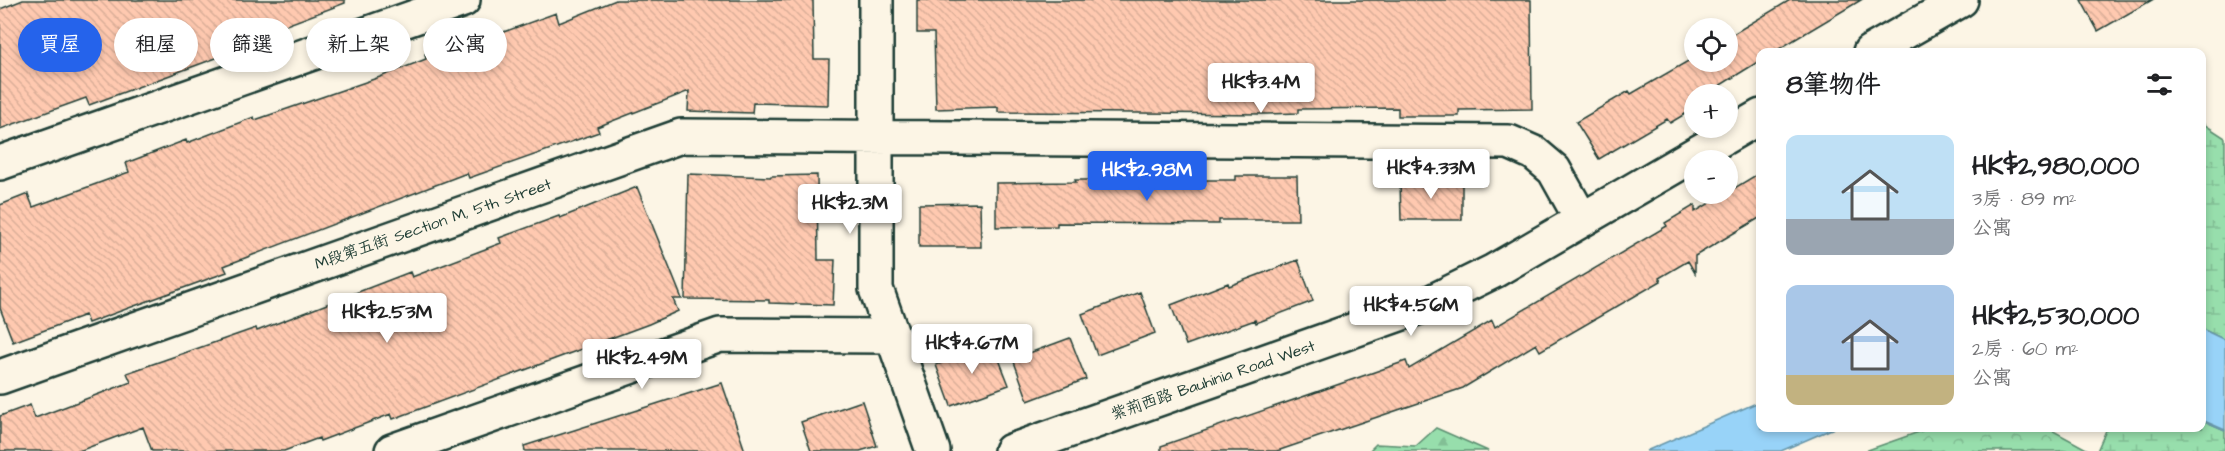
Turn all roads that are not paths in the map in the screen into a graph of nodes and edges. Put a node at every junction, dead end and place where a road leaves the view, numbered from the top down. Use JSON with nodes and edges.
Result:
{"nodes":[{"id":1,"x":463,"y":0,"type":"edge"},
{"id":2,"x":876,"y":0,"type":"edge"},
{"id":3,"x":1961,"y":0,"type":"edge"},
{"id":4,"x":1924,"y":9,"type":"edge"},
{"id":5,"x":1875,"y":48,"type":"edge"},
{"id":6,"x":1756,"y":119,"type":"edge"},
{"id":7,"x":876,"y":137,"type":"junction"},
{"id":8,"x":0,"y":163,"type":"edge"},
{"id":9,"x":1582,"y":220,"type":"junction"},
{"id":10,"x":892,"y":336,"type":"junction"},
{"id":11,"x":0,"y":377,"type":"edge"},
{"id":12,"x":392,"y":451,"type":"edge"},
{"id":13,"x":933,"y":451,"type":"edge"},
{"id":14,"x":1011,"y":451,"type":"edge"}],
"edges":[{"from":1,"to":8,"type":"street"},
{"from":2,"to":7,"type":"street"},
{"from":3,"to":4,"type":"street"},
{"from":4,"to":5,"type":"street"},
{"from":6,"to":9,"type":"street","name":"紫荊西路 Bauhinia Road West"},
{"from":7,"to":9,"type":"street","name":"M段第五街 Section M, 5th Street"},
{"from":7,"to":10,"type":"street"},
{"from":7,"to":11,"type":"street","name":"M段第五街 Section M, 5th Street"},
{"from":9,"to":14,"type":"street","name":"紫荊西路 Bauhinia Road West"},
{"from":10,"to":12,"type":"street"},
{"from":10,"to":13,"type":"street"}]}
